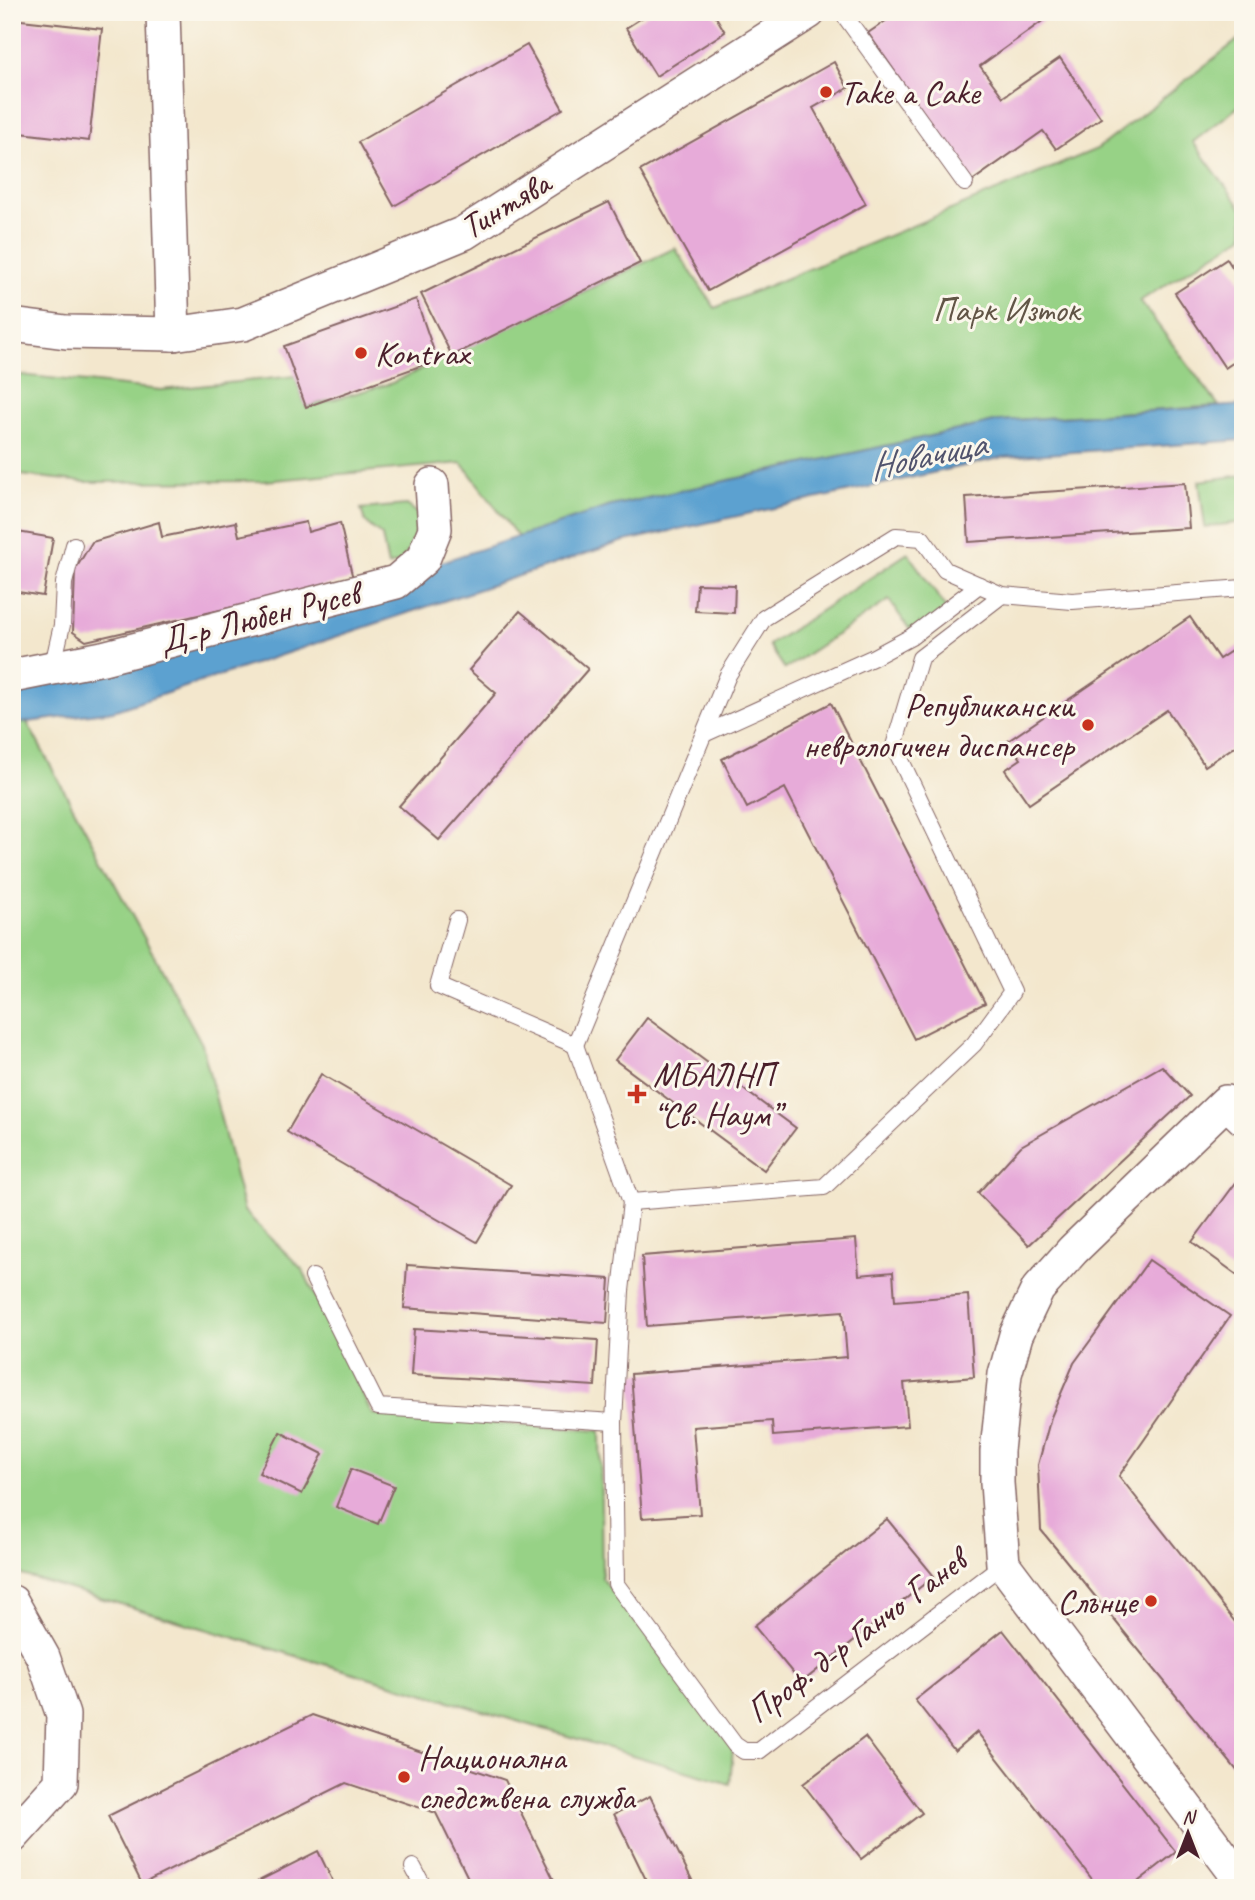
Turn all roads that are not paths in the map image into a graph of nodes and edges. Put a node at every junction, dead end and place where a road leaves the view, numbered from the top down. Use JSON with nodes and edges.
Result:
{"nodes":[{"id":1,"x":163,"y":12,"type":"edge"},
{"id":2,"x":842,"y":12,"type":"edge"},
{"id":3,"x":801,"y":14,"type":"edge"},
{"id":4,"x":965,"y":183,"type":"dead end"},
{"id":5,"x":12,"y":325,"type":"edge"},
{"id":6,"x":173,"y":334,"type":"junction"},
{"id":7,"x":432,"y":485,"type":"dead end"},
{"id":8,"x":74,"y":545,"type":"dead end"},
{"id":9,"x":979,"y":585,"type":"junction"},
{"id":10,"x":1243,"y":588,"type":"edge"},
{"id":11,"x":1002,"y":595,"type":"junction"},
{"id":12,"x":52,"y":669,"type":"junction"},
{"id":13,"x":12,"y":676,"type":"edge"},
{"id":14,"x":704,"y":734,"type":"junction"},
{"id":15,"x":457,"y":920,"type":"dead end"},
{"id":16,"x":575,"y":1045,"type":"junction"},
{"id":17,"x":1243,"y":1118,"type":"edge"},
{"id":18,"x":631,"y":1202,"type":"junction"},
{"id":19,"x":313,"y":1277,"type":"dead end"},
{"id":20,"x":614,"y":1422,"type":"junction"},
{"id":21,"x":1003,"y":1564,"type":"junction"},
{"id":22,"x":12,"y":1602,"type":"edge"},
{"id":23,"x":12,"y":1837,"type":"edge"},
{"id":24,"x":413,"y":1867,"type":"dead end"},
{"id":25,"x":1243,"y":1883,"type":"edge"},
{"id":26,"x":424,"y":1888,"type":"edge"}],
"edges":[{"from":1,"to":6,"type":"street"},
{"from":2,"to":4,"type":"lane"},
{"from":3,"to":6,"type":"street","name":"Тинтява"},
{"from":5,"to":6,"type":"street","name":"Тинтява"},
{"from":7,"to":12,"type":"street","name":"Д-р Любен Русев"},
{"from":8,"to":12,"type":"lane"},
{"from":9,"to":11,"type":"lane"},
{"from":9,"to":14,"type":"lane"},
{"from":9,"to":14,"type":"lane"},
{"from":10,"to":11,"type":"lane"},
{"from":11,"to":18,"type":"lane"},
{"from":12,"to":13,"type":"street","name":"Д-р Любен Русев"},
{"from":14,"to":16,"type":"lane"},
{"from":15,"to":16,"type":"lane"},
{"from":16,"to":18,"type":"lane"},
{"from":17,"to":21,"type":"street"},
{"from":18,"to":20,"type":"lane"},
{"from":19,"to":20,"type":"lane"},
{"from":20,"to":21,"type":"lane","name":"Проф. д-р Ганчо Ганев"},
{"from":21,"to":25,"type":"street"},
{"from":22,"to":23,"type":"street"},
{"from":24,"to":26,"type":"lane"}]}
